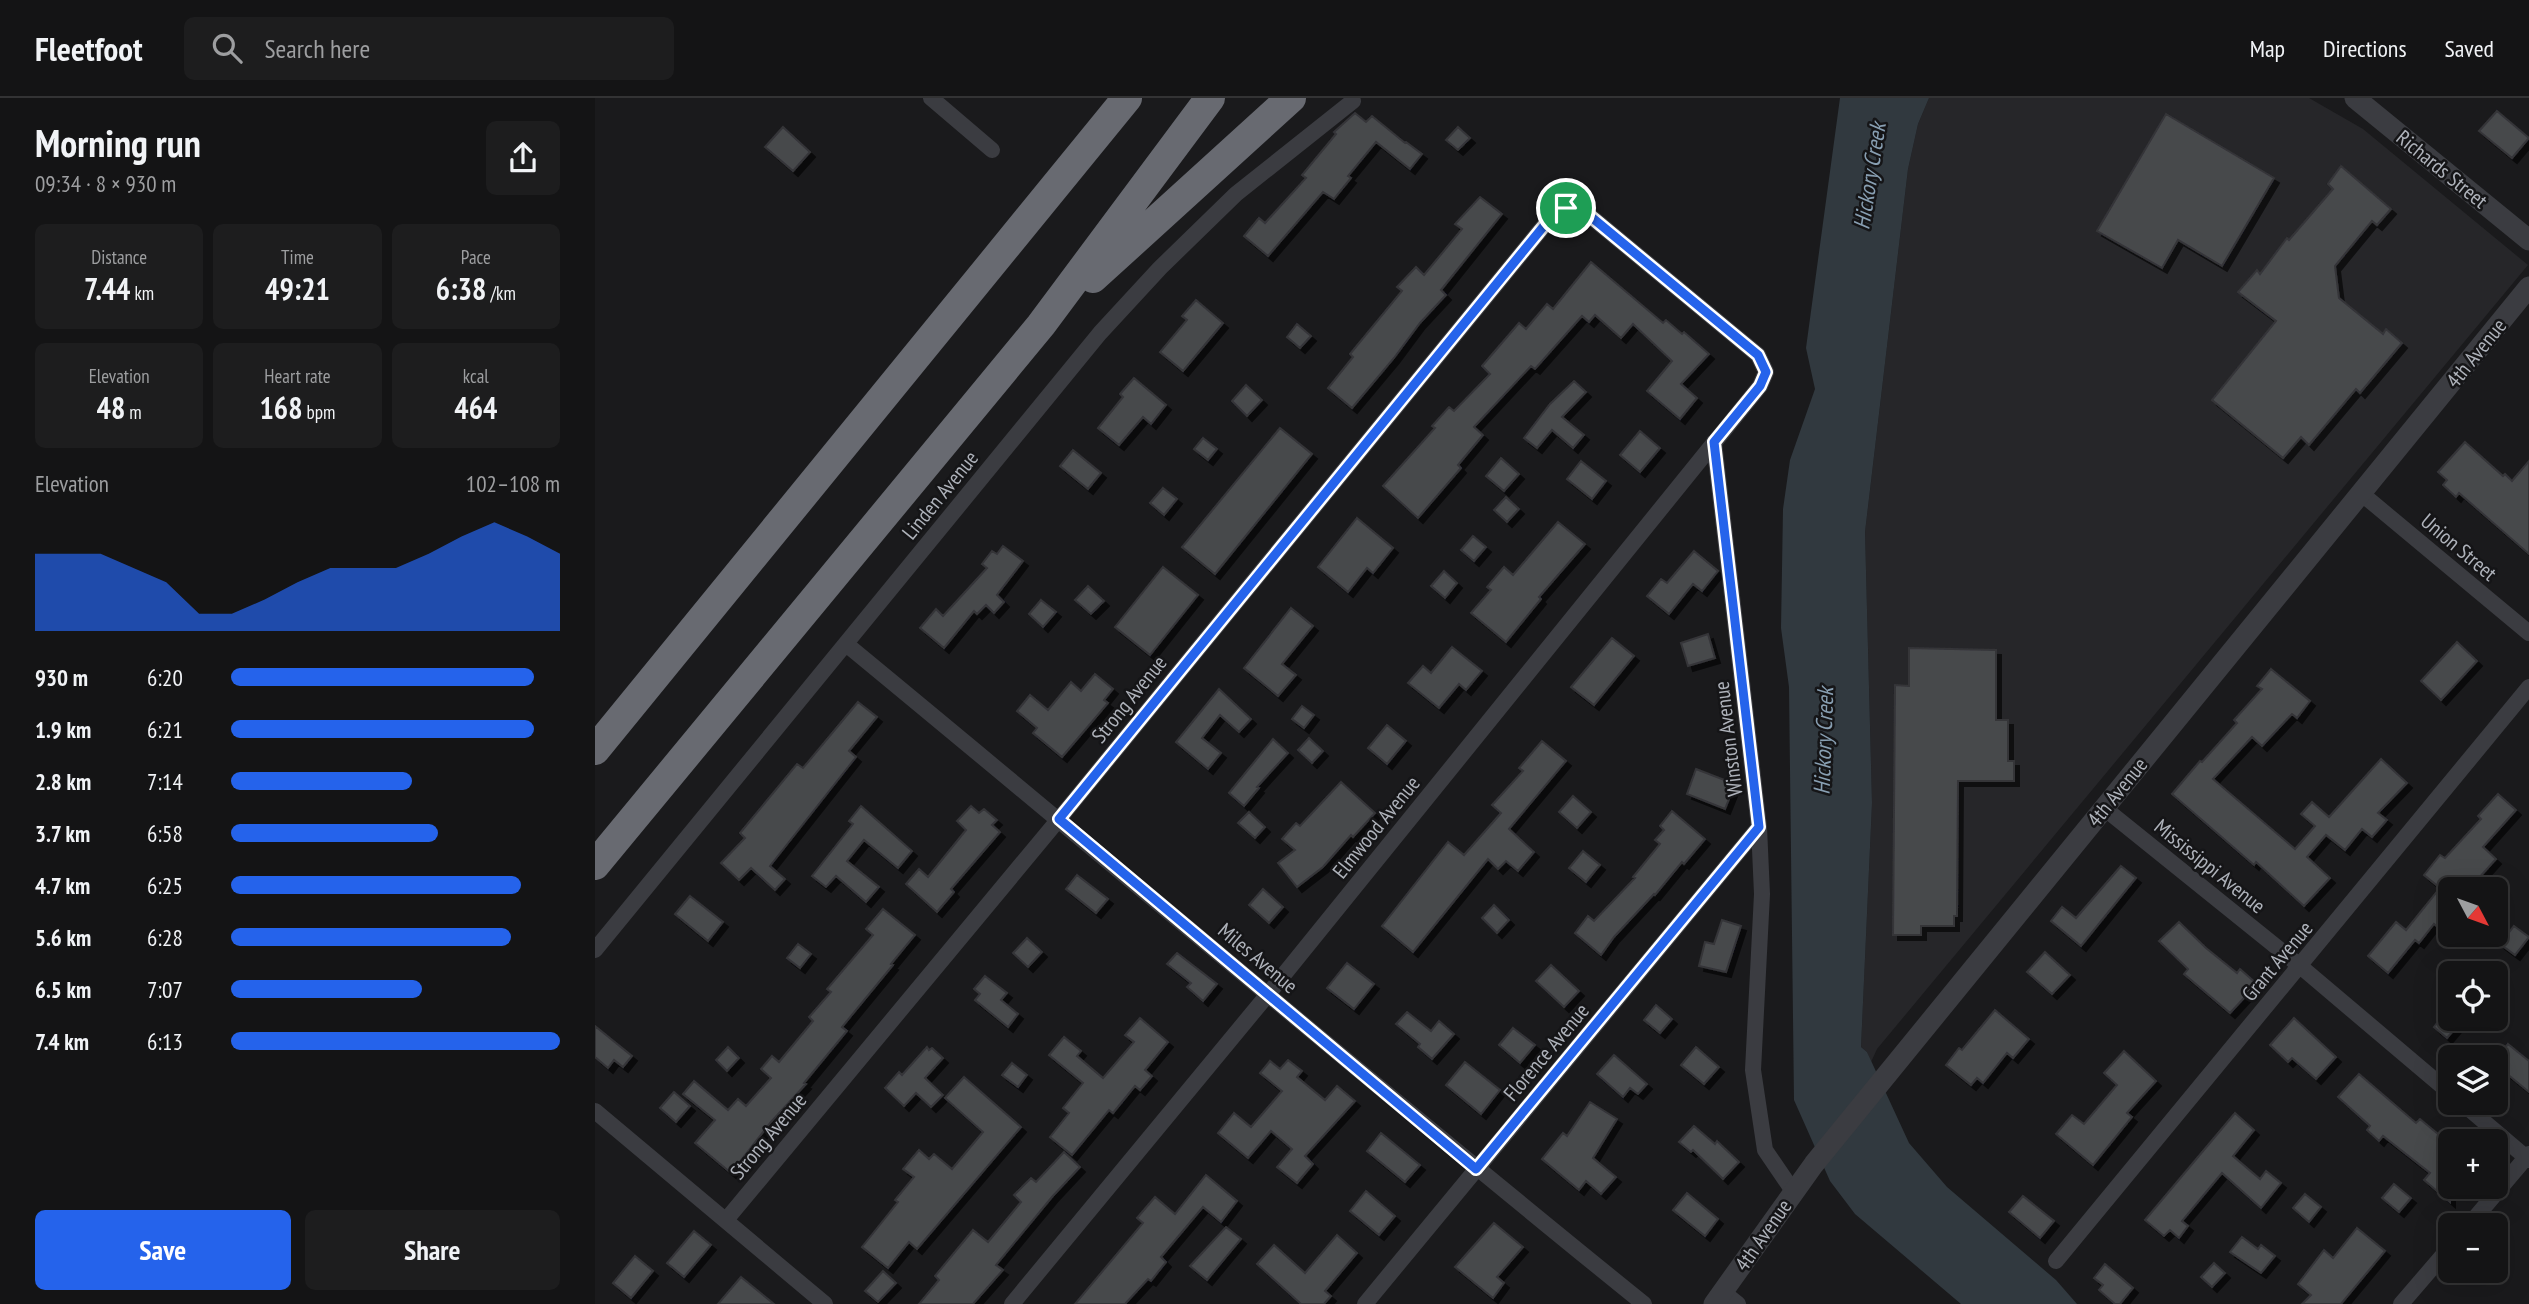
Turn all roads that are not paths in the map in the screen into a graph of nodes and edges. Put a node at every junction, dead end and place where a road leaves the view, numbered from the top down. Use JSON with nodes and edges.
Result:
{"nodes":[{"id":1,"x":931,"y":98,"type":"edge"},
{"id":2,"x":1103,"y":98,"type":"edge"},
{"id":3,"x":1127,"y":98,"type":"edge"},
{"id":4,"x":1210,"y":98,"type":"edge"},
{"id":5,"x":1291,"y":98,"type":"edge"},
{"id":6,"x":2355,"y":98,"type":"edge"},
{"id":7,"x":1353,"y":101,"type":"dead end"},
{"id":8,"x":992,"y":150,"type":"dead end"},
{"id":9,"x":1566,"y":208,"type":"joint"},
{"id":10,"x":1023,"y":227,"type":"junction"},
{"id":11,"x":2529,"y":240,"type":"edge"},
{"id":12,"x":2529,"y":287,"type":"edge"},
{"id":13,"x":1041,"y":325,"type":"junction"},
{"id":14,"x":1714,"y":442,"type":"junction"},
{"id":15,"x":2362,"y":495,"type":"junction"},
{"id":16,"x":2529,"y":633,"type":"edge"},
{"id":17,"x":846,"y":644,"type":"junction"},
{"id":18,"x":2529,"y":687,"type":"edge"},
{"id":19,"x":595,"y":750,"type":"edge"},
{"id":20,"x":2104,"y":808,"type":"junction"},
{"id":21,"x":1059,"y":819,"type":"junction"},
{"id":22,"x":1759,"y":827,"type":"junction"},
{"id":23,"x":595,"y":865,"type":"edge"},
{"id":24,"x":595,"y":950,"type":"edge"},
{"id":25,"x":2300,"y":966,"type":"junction"},
{"id":26,"x":1269,"y":993,"type":"junction"},
{"id":27,"x":2438,"y":1083,"type":"edge"},
{"id":28,"x":595,"y":1111,"type":"edge"},
{"id":29,"x":2477,"y":1115,"type":"edge"},
{"id":30,"x":2528,"y":1157,"type":"edge"},
{"id":31,"x":1476,"y":1169,"type":"junction"},
{"id":32,"x":1793,"y":1191,"type":"junction"},
{"id":33,"x":2479,"y":1213,"type":"edge"},
{"id":34,"x":726,"y":1220,"type":"junction"},
{"id":35,"x":2056,"y":1261,"type":"dead end"},
{"id":36,"x":2438,"y":1261,"type":"edge"},
{"id":37,"x":1725,"y":1300,"type":"edge"},
{"id":38,"x":825,"y":1304,"type":"edge"},
{"id":39,"x":1012,"y":1304,"type":"edge"},
{"id":40,"x":1365,"y":1304,"type":"edge"},
{"id":41,"x":1644,"y":1304,"type":"edge"},
{"id":42,"x":2401,"y":1304,"type":"edge"}],
"edges":[{"from":1,"to":8,"type":"street"},
{"from":2,"to":10,"type":"highway"},
{"from":3,"to":10,"type":"highway"},
{"from":4,"to":13,"type":"highway"},
{"from":5,"to":13,"type":"highway"},
{"from":6,"to":11,"type":"street","name":"Richards Street"},
{"from":7,"to":17,"type":"street","name":"Linden Avenue"},
{"from":9,"to":14,"type":"street","name":"Elmwood Avenue"},
{"from":9,"to":21,"type":"street","name":"Strong Avenue"},
{"from":10,"to":19,"type":"highway"},
{"from":12,"to":15,"type":"street","name":"4th Avenue"},
{"from":13,"to":23,"type":"highway"},
{"from":14,"to":22,"type":"street","name":"Winston Avenue"},
{"from":14,"to":26,"type":"street","name":"Elmwood Avenue"},
{"from":15,"to":16,"type":"street","name":"Union Street"},
{"from":15,"to":20,"type":"street","name":"4th Avenue"},
{"from":17,"to":21,"type":"street","name":"Miles Avenue"},
{"from":17,"to":24,"type":"street","name":"Linden Avenue"},
{"from":18,"to":25,"type":"street","name":"Grant Avenue"},
{"from":20,"to":25,"type":"street","name":"Mississippi Avenue"},
{"from":20,"to":32,"type":"street","name":"4th Avenue"},
{"from":21,"to":26,"type":"street","name":"Miles Avenue"},
{"from":21,"to":34,"type":"street","name":"Strong Avenue"},
{"from":22,"to":31,"type":"street","name":"Florence Avenue"},
{"from":22,"to":32,"type":"street","name":"Winston Avenue"},
{"from":25,"to":27,"type":"street","name":"Mississippi Avenue"},
{"from":25,"to":35,"type":"street","name":"Grant Avenue"},
{"from":26,"to":31,"type":"street","name":"Miles Avenue"},
{"from":26,"to":39,"type":"street","name":"Elmwood Avenue"},
{"from":28,"to":34,"type":"street"},
{"from":29,"to":30,"type":"street"},
{"from":30,"to":33,"type":"street"},
{"from":31,"to":40,"type":"street","name":"Florence Avenue"},
{"from":31,"to":41,"type":"street","name":"Miles Avenue"},
{"from":32,"to":37,"type":"street","name":"4th Avenue"},
{"from":34,"to":38,"type":"street"},
{"from":36,"to":42,"type":"street"}]}
